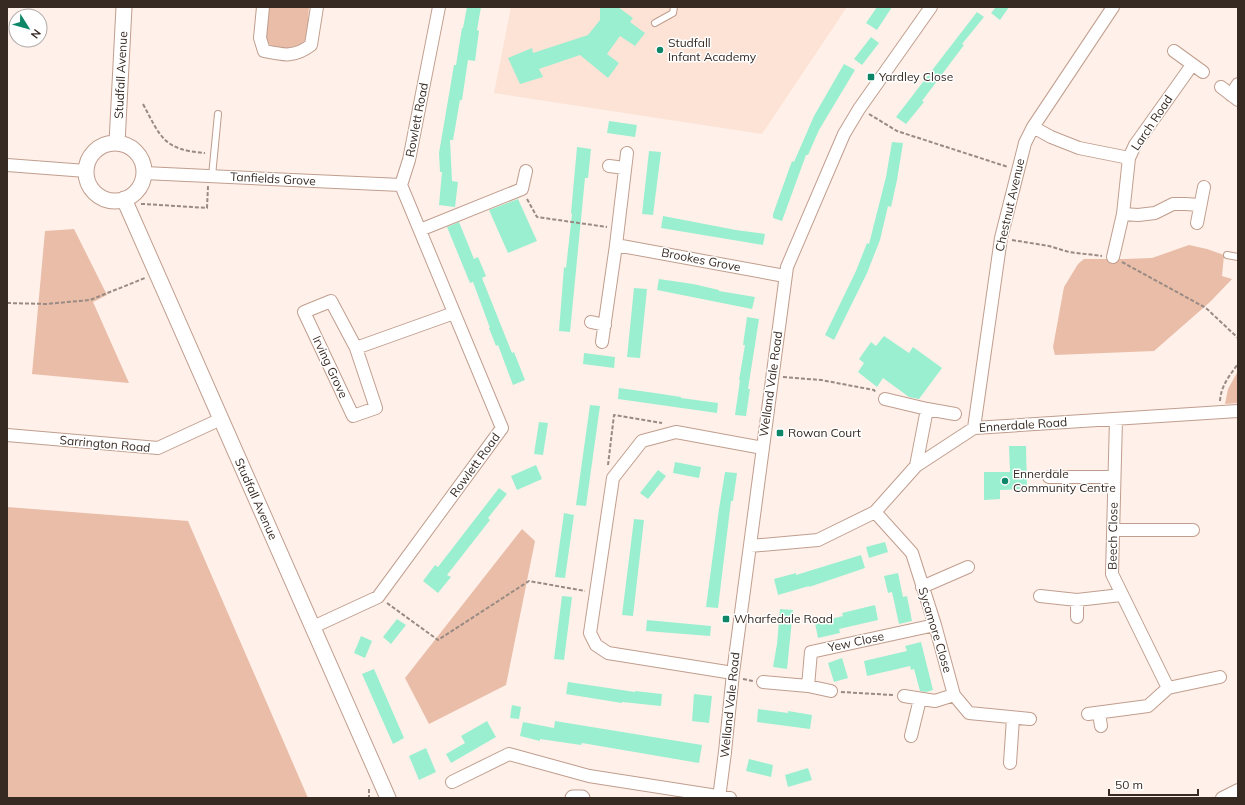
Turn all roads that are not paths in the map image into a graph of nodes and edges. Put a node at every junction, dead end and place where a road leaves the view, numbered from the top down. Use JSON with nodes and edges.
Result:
{"nodes":[{"id":1,"x":124,"y":7,"type":"edge"},
{"id":2,"x":263,"y":7,"type":"edge"},
{"id":3,"x":317,"y":7,"type":"edge"},
{"id":4,"x":439,"y":7,"type":"edge"},
{"id":5,"x":674,"y":7,"type":"edge"},
{"id":6,"x":931,"y":7,"type":"edge"},
{"id":7,"x":1113,"y":7,"type":"edge"},
{"id":8,"x":655,"y":23,"type":"dead end"},
{"id":9,"x":1174,"y":51,"type":"dead end"},
{"id":10,"x":1192,"y":65,"type":"junction"},
{"id":11,"x":1203,"y":72,"type":"dead end"},
{"id":12,"x":1238,"y":84,"type":"edge"},
{"id":13,"x":1221,"y":87,"type":"dead end"},
{"id":14,"x":1235,"y":98,"type":"edge"},
{"id":15,"x":218,"y":114,"type":"dead end"},
{"id":16,"x":1033,"y":127,"type":"junction"},
{"id":17,"x":117,"y":143,"type":"junction"},
{"id":18,"x":627,"y":153,"type":"dead end"},
{"id":19,"x":1129,"y":158,"type":"junction"},
{"id":20,"x":7,"y":165,"type":"edge"},
{"id":21,"x":610,"y":166,"type":"dead end"},
{"id":22,"x":625,"y":168,"type":"junction"},
{"id":23,"x":86,"y":171,"type":"junction"},
{"id":24,"x":526,"y":171,"type":"dead end"},
{"id":25,"x":144,"y":173,"type":"junction"},
{"id":26,"x":210,"y":176,"type":"junction"},
{"id":27,"x":401,"y":185,"type":"junction"},
{"id":28,"x":1204,"y":187,"type":"dead end"},
{"id":29,"x":126,"y":204,"type":"junction"},
{"id":30,"x":1200,"y":205,"type":"junction"},
{"id":31,"x":1123,"y":214,"type":"junction"},
{"id":32,"x":1197,"y":223,"type":"dead end"},
{"id":33,"x":420,"y":230,"type":"junction"},
{"id":34,"x":616,"y":245,"type":"junction"},
{"id":35,"x":1227,"y":255,"type":"dead end"},
{"id":36,"x":1113,"y":257,"type":"road end"},
{"id":37,"x":1238,"y":257,"type":"edge"},
{"id":38,"x":785,"y":276,"type":"junction"},
{"id":39,"x":454,"y":313,"type":"junction"},
{"id":40,"x":591,"y":322,"type":"dead end"},
{"id":41,"x":605,"y":325,"type":"junction"},
{"id":42,"x":602,"y":342,"type":"dead end"},
{"id":43,"x":356,"y":348,"type":"junction"},
{"id":44,"x":885,"y":399,"type":"road end"},
{"id":45,"x":927,"y":408,"type":"junction"},
{"id":46,"x":1238,"y":411,"type":"edge"},
{"id":47,"x":955,"y":414,"type":"dead end"},
{"id":48,"x":221,"y":419,"type":"junction"},
{"id":49,"x":1116,"y":419,"type":"junction"},
{"id":50,"x":974,"y":428,"type":"junction"},
{"id":51,"x":7,"y":435,"type":"edge"},
{"id":52,"x":763,"y":448,"type":"junction"},
{"id":53,"x":916,"y":466,"type":"junction"},
{"id":54,"x":1049,"y":477,"type":"dead end"},
{"id":55,"x":1114,"y":477,"type":"junction"},
{"id":56,"x":875,"y":512,"type":"junction"},
{"id":57,"x":1113,"y":530,"type":"junction"},
{"id":58,"x":1193,"y":530,"type":"dead end"},
{"id":59,"x":750,"y":546,"type":"junction"},
{"id":60,"x":968,"y":568,"type":"dead end"},
{"id":61,"x":922,"y":587,"type":"junction"},
{"id":62,"x":1121,"y":595,"type":"junction"},
{"id":63,"x":1040,"y":596,"type":"dead end"},
{"id":64,"x":1078,"y":600,"type":"junction"},
{"id":65,"x":1077,"y":617,"type":"dead end"},
{"id":66,"x":934,"y":625,"type":"junction"},
{"id":67,"x":313,"y":627,"type":"junction"},
{"id":68,"x":733,"y":676,"type":"junction"},
{"id":69,"x":1220,"y":677,"type":"dead end"},
{"id":70,"x":763,"y":682,"type":"road end"},
{"id":71,"x":808,"y":686,"type":"junction"},
{"id":72,"x":1168,"y":688,"type":"junction"},
{"id":73,"x":831,"y":691,"type":"road end"},
{"id":74,"x":904,"y":696,"type":"road end"},
{"id":75,"x":954,"y":696,"type":"junction"},
{"id":76,"x":920,"y":699,"type":"junction"},
{"id":77,"x":1013,"y":718,"type":"junction"},
{"id":78,"x":1030,"y":719,"type":"dead end"},
{"id":79,"x":1101,"y":726,"type":"dead end"},
{"id":80,"x":911,"y":736,"type":"dead end"},
{"id":81,"x":1010,"y":763,"type":"dead end"},
{"id":82,"x":452,"y":782,"type":"dead end"},
{"id":83,"x":1238,"y":790,"type":"edge"},
{"id":84,"x":723,"y":797,"type":"edge"},
{"id":85,"x":388,"y":798,"type":"edge"},
{"id":86,"x":573,"y":798,"type":"edge"},
{"id":87,"x":582,"y":798,"type":"edge"},
{"id":88,"x":1222,"y":798,"type":"edge"}],
"edges":[{"from":1,"to":17,"type":"street","name":"Studfall Avenue"},
{"from":2,"to":3,"type":"street"},
{"from":4,"to":27,"type":"street","name":"Rowlett Road"},
{"from":5,"to":8,"type":"lane"},
{"from":6,"to":38,"type":"street","name":"Welland Vale Road"},
{"from":7,"to":16,"type":"street","name":"Chestnut Avenue"},
{"from":9,"to":10,"type":"street"},
{"from":10,"to":11,"type":"street"},
{"from":10,"to":19,"type":"street","name":"Larch Road"},
{"from":12,"to":14,"type":"street"},
{"from":13,"to":14,"type":"street"},
{"from":15,"to":26,"type":"lane"},
{"from":16,"to":19,"type":"street","name":"Larch Road"},
{"from":16,"to":50,"type":"street","name":"Chestnut Avenue"},
{"from":17,"to":23,"type":"street"},
{"from":17,"to":25,"type":"street"},
{"from":18,"to":22,"type":"street"},
{"from":19,"to":31,"type":"street"},
{"from":20,"to":23,"type":"street"},
{"from":21,"to":22,"type":"street"},
{"from":22,"to":34,"type":"street"},
{"from":23,"to":29,"type":"street"},
{"from":24,"to":33,"type":"street"},
{"from":25,"to":26,"type":"street","name":"Tanfields Grove"},
{"from":25,"to":29,"type":"street"},
{"from":26,"to":27,"type":"street","name":"Tanfields Grove"},
{"from":27,"to":33,"type":"street","name":"Rowlett Road"},
{"from":28,"to":30,"type":"street"},
{"from":29,"to":48,"type":"street","name":"Studfall Avenue"},
{"from":30,"to":31,"type":"street"},
{"from":30,"to":32,"type":"street"},
{"from":31,"to":36,"type":"street"},
{"from":33,"to":39,"type":"street","name":"Rowlett Road"},
{"from":34,"to":38,"type":"street","name":"Brookes Grove"},
{"from":34,"to":41,"type":"street"},
{"from":35,"to":37,"type":"lane"},
{"from":38,"to":52,"type":"street","name":"Welland Vale Road"},
{"from":39,"to":43,"type":"street"},
{"from":39,"to":67,"type":"street","name":"Rowlett Road"},
{"from":40,"to":41,"type":"street"},
{"from":41,"to":42,"type":"street"},
{"from":43,"to":43,"type":"street","name":"Irving Grove"},
{"from":44,"to":45,"type":"street"},
{"from":45,"to":47,"type":"street"},
{"from":45,"to":53,"type":"street"},
{"from":46,"to":49,"type":"street","name":"Ennerdale Road"},
{"from":48,"to":51,"type":"street","name":"Sarrington Road"},
{"from":48,"to":67,"type":"street","name":"Studfall Avenue"},
{"from":49,"to":50,"type":"street","name":"Ennerdale Road"},
{"from":49,"to":55,"type":"street","name":"Beech Close"},
{"from":50,"to":53,"type":"street","name":"Ennerdale Road"},
{"from":52,"to":59,"type":"street","name":"Welland Vale Road"},
{"from":52,"to":68,"type":"street"},
{"from":53,"to":56,"type":"street","name":"Ennerdale Road"},
{"from":54,"to":55,"type":"street"},
{"from":55,"to":57,"type":"street","name":"Beech Close"},
{"from":56,"to":59,"type":"street","name":"Ennerdale Road"},
{"from":56,"to":61,"type":"street","name":"Sycamore Close"},
{"from":57,"to":58,"type":"street"},
{"from":57,"to":62,"type":"street","name":"Beech Close"},
{"from":59,"to":68,"type":"street","name":"Welland Vale Road"},
{"from":60,"to":61,"type":"street"},
{"from":61,"to":66,"type":"street","name":"Sycamore Close"},
{"from":62,"to":64,"type":"street"},
{"from":62,"to":72,"type":"street","name":"Beech Close"},
{"from":63,"to":64,"type":"street"},
{"from":64,"to":65,"type":"street"},
{"from":66,"to":71,"type":"street","name":"Yew Close"},
{"from":66,"to":75,"type":"street","name":"Sycamore Close"},
{"from":67,"to":85,"type":"street","name":"Studfall Avenue"},
{"from":68,"to":84,"type":"street","name":"Welland Vale Road"},
{"from":69,"to":72,"type":"street"},
{"from":70,"to":71,"type":"street"},
{"from":71,"to":73,"type":"street"},
{"from":72,"to":79,"type":"street"},
{"from":74,"to":76,"type":"street"},
{"from":75,"to":76,"type":"street"},
{"from":75,"to":77,"type":"street","name":"Sycamore Close"},
{"from":76,"to":80,"type":"street"},
{"from":77,"to":78,"type":"street","name":"Sycamore Close"},
{"from":77,"to":81,"type":"street"},
{"from":82,"to":84,"type":"street"},
{"from":83,"to":88,"type":"street"},
{"from":86,"to":87,"type":"street"}]}
